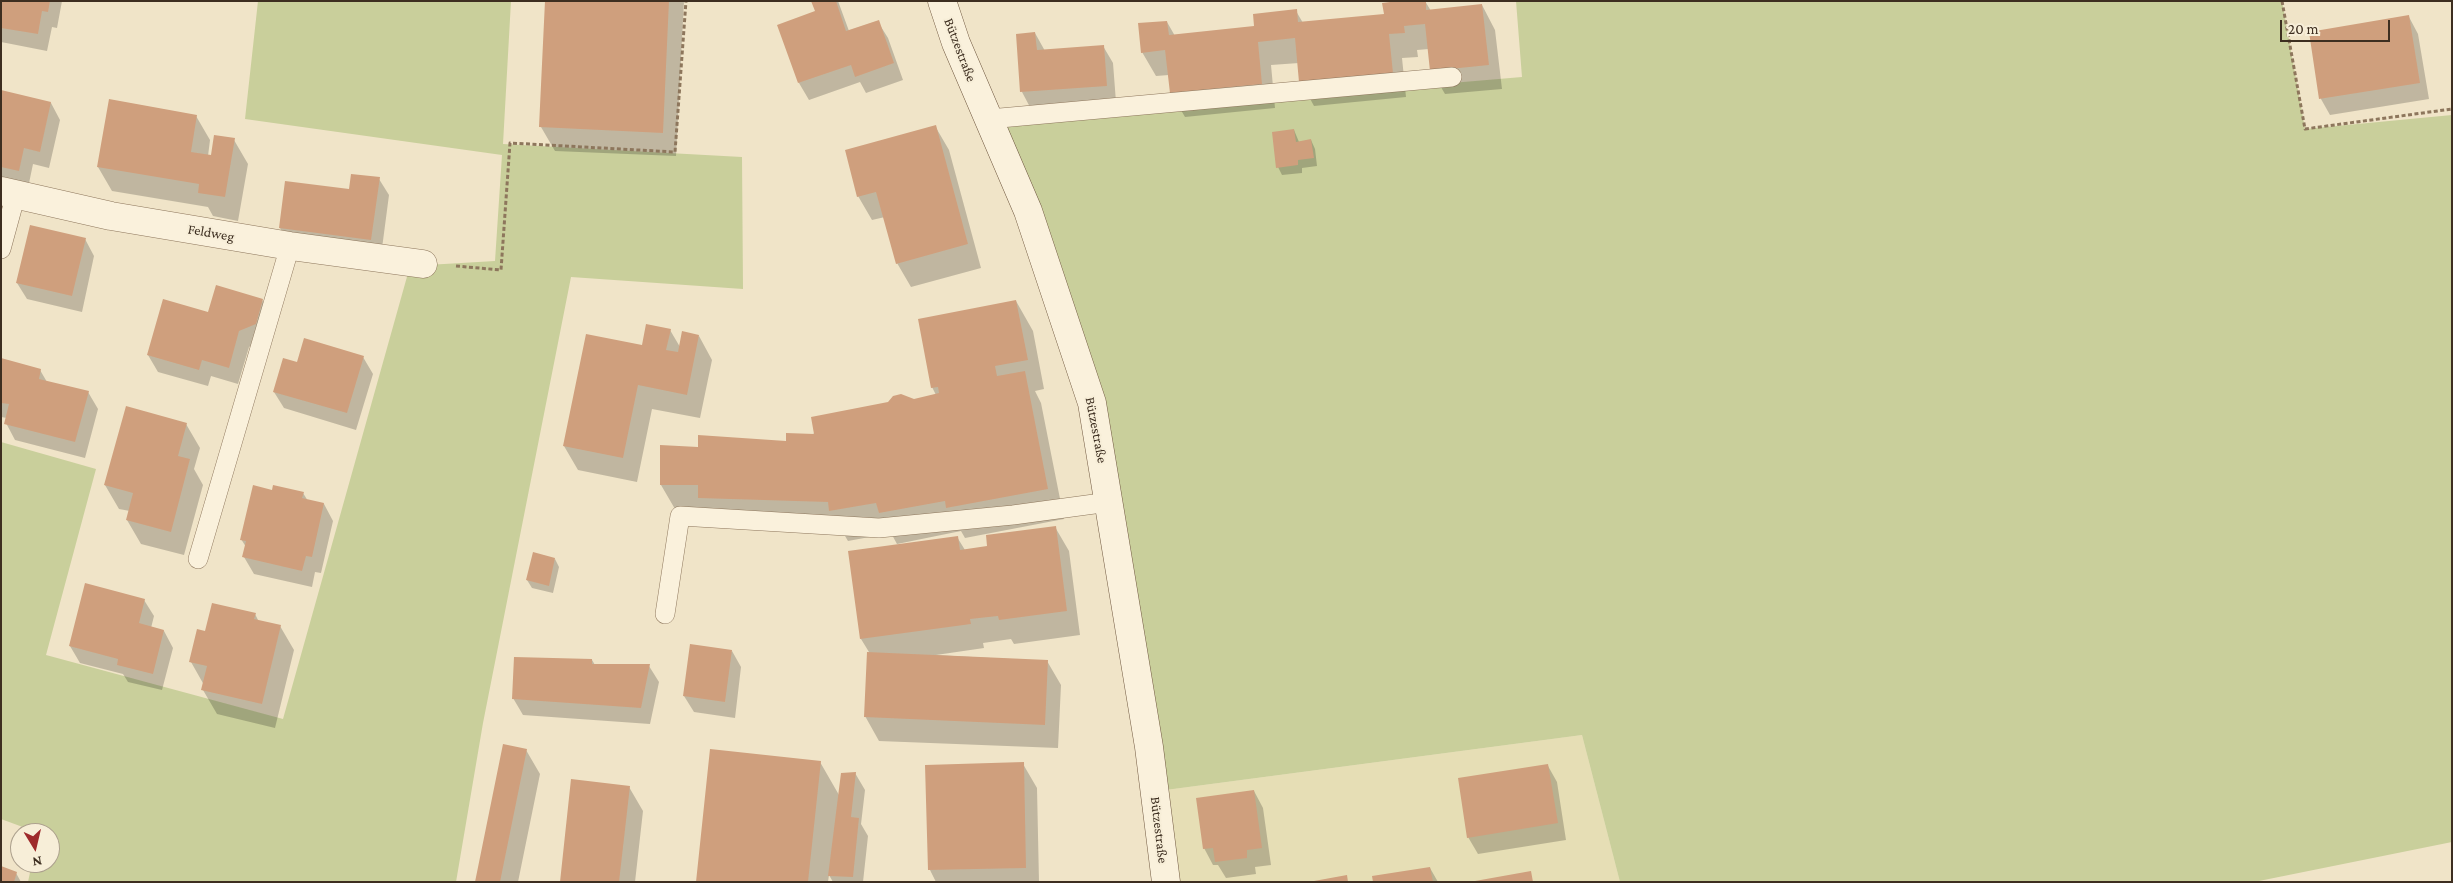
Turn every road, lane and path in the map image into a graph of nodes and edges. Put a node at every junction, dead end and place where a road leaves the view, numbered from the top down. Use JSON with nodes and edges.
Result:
{"nodes":[{"id":1,"x":686,"y":1,"type":"edge"},
{"id":2,"x":942,"y":1,"type":"edge"},
{"id":3,"x":2282,"y":1,"type":"edge"},
{"id":4,"x":1452,"y":77,"type":"dead end"},
{"id":5,"x":2452,"y":109,"type":"edge"},
{"id":6,"x":989,"y":120,"type":"junction"},
{"id":7,"x":9,"y":192,"type":"edge"},
{"id":8,"x":290,"y":246,"type":"junction"},
{"id":9,"x":1,"y":250,"type":"edge"},
{"id":10,"x":423,"y":264,"type":"joint"},
{"id":11,"x":1109,"y":502,"type":"junction"},
{"id":12,"x":198,"y":559,"type":"dead end"},
{"id":13,"x":665,"y":614,"type":"dead end"},
{"id":14,"x":1166,"y":882,"type":"edge"}],
"edges":[{"from":1,"to":10,"type":"path"},
{"from":2,"to":6,"type":"main road","name":"Bützestraße"},
{"from":3,"to":5,"type":"path"},
{"from":4,"to":6,"type":"lane"},
{"from":6,"to":11,"type":"main road","name":"Bützestraße"},
{"from":7,"to":8,"type":"main road","name":"Feldweg"},
{"from":7,"to":9,"type":"lane"},
{"from":8,"to":10,"type":"main road","name":"Feldweg"},
{"from":8,"to":12,"type":"lane"},
{"from":11,"to":13,"type":"lane"},
{"from":11,"to":14,"type":"main road","name":"Bützestraße"}]}
